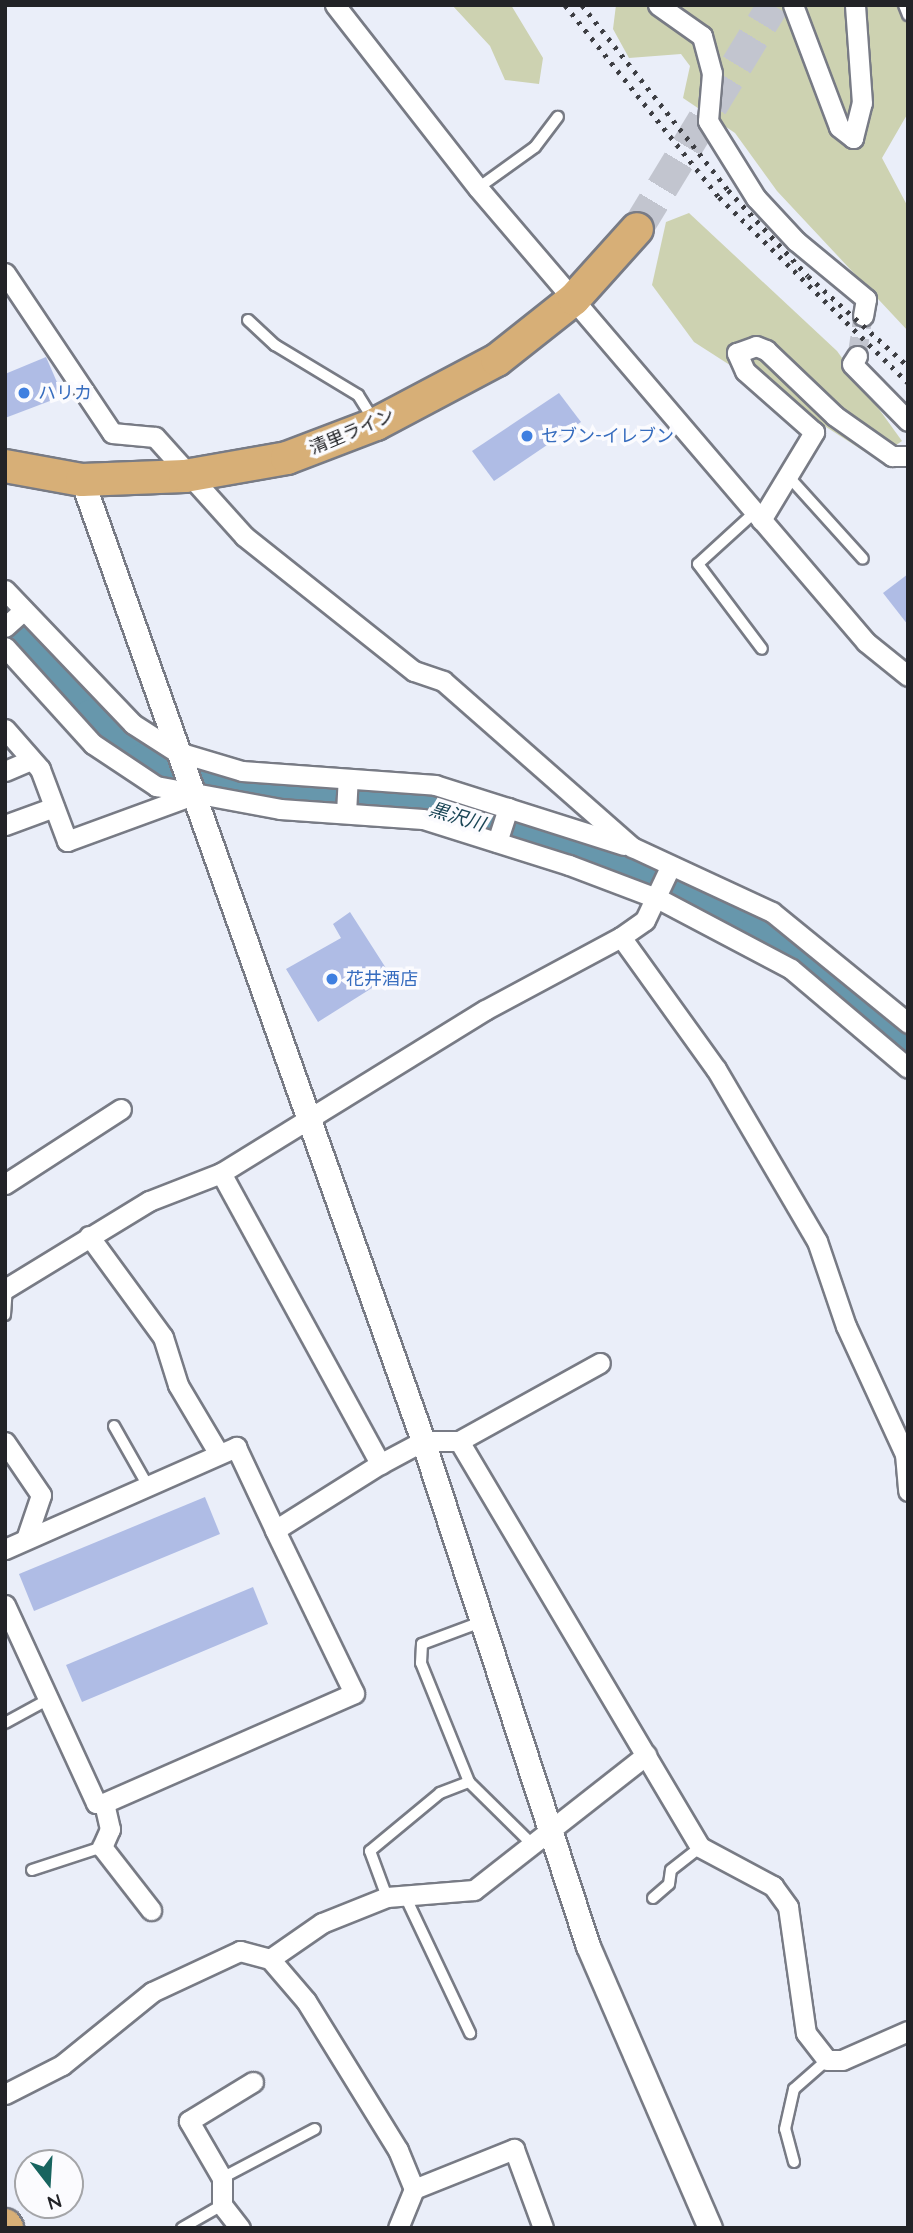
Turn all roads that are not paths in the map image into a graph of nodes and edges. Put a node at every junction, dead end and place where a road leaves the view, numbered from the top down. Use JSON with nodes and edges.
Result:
{"nodes":[{"id":1,"x":335,"y":5,"type":"edge"},
{"id":2,"x":658,"y":5,"type":"edge"},
{"id":3,"x":793,"y":5,"type":"edge"},
{"id":4,"x":855,"y":5,"type":"edge"},
{"id":5,"x":904,"y":5,"type":"edge"},
{"id":6,"x":908,"y":15,"type":"edge"},
{"id":7,"x":558,"y":117,"type":"dead end"},
{"id":8,"x":478,"y":188,"type":"junction"},
{"id":9,"x":637,"y":229,"type":"tunnel mouth"},
{"id":10,"x":5,"y":273,"type":"edge"},
{"id":11,"x":574,"y":299,"type":"junction"},
{"id":12,"x":863,"y":316,"type":"tunnel mouth"},
{"id":13,"x":248,"y":320,"type":"dead end"},
{"id":14,"x":857,"y":356,"type":"tunnel mouth"},
{"id":15,"x":908,"y":421,"type":"edge"},
{"id":16,"x":376,"y":424,"type":"junction"},
{"id":17,"x":908,"y":456,"type":"edge"},
{"id":18,"x":5,"y":466,"type":"edge"},
{"id":19,"x":185,"y":476,"type":"junction"},
{"id":20,"x":789,"y":477,"type":"junction"},
{"id":21,"x":82,"y":480,"type":"junction"},
{"id":22,"x":758,"y":516,"type":"junction"},
{"id":23,"x":863,"y":559,"type":"dead end"},
{"id":24,"x":5,"y":590,"type":"edge"},
{"id":25,"x":15,"y":618,"type":"edge"},
{"id":26,"x":5,"y":647,"type":"edge"},
{"id":27,"x":762,"y":649,"type":"dead end"},
{"id":28,"x":908,"y":676,"type":"edge"},
{"id":29,"x":5,"y":729,"type":"edge"},
{"id":30,"x":175,"y":751,"type":"junction"},
{"id":31,"x":31,"y":760,"type":"junction"},
{"id":32,"x":5,"y":771,"type":"edge"},
{"id":33,"x":348,"y":783,"type":"junction"},
{"id":34,"x":190,"y":796,"type":"junction"},
{"id":35,"x":54,"y":807,"type":"junction"},
{"id":36,"x":508,"y":808,"type":"junction"},
{"id":37,"x":346,"y":811,"type":"junction"},
{"id":38,"x":5,"y":825,"type":"edge"},
{"id":39,"x":497,"y":842,"type":"junction"},
{"id":40,"x":632,"y":847,"type":"junction"},
{"id":41,"x":665,"y":883,"type":"junction"},
{"id":42,"x":621,"y":937,"type":"junction"},
{"id":43,"x":885,"y":1010,"type":"junction"},
{"id":44,"x":908,"y":1023,"type":"edge"},
{"id":45,"x":867,"y":1031,"type":"junction"},
{"id":46,"x":908,"y":1068,"type":"edge"},
{"id":47,"x":121,"y":1109,"type":"dead end"},
{"id":48,"x":307,"y":1121,"type":"junction"},
{"id":49,"x":221,"y":1173,"type":"junction"},
{"id":50,"x":5,"y":1184,"type":"edge"},
{"id":51,"x":89,"y":1236,"type":"junction"},
{"id":52,"x":6,"y":1289,"type":"edge"},
{"id":53,"x":5,"y":1315,"type":"edge"},
{"id":54,"x":600,"y":1363,"type":"dead end"},
{"id":55,"x":114,"y":1426,"type":"dead end"},
{"id":56,"x":5,"y":1441,"type":"edge"},
{"id":57,"x":423,"y":1441,"type":"junction"},
{"id":58,"x":459,"y":1441,"type":"junction"},
{"id":59,"x":906,"y":1453,"type":"edge"},
{"id":60,"x":219,"y":1454,"type":"junction"},
{"id":61,"x":380,"y":1464,"type":"junction"},
{"id":62,"x":148,"y":1486,"type":"junction"},
{"id":63,"x":908,"y":1491,"type":"edge"},
{"id":64,"x":275,"y":1530,"type":"junction"},
{"id":65,"x":26,"y":1539,"type":"junction"},
{"id":66,"x":5,"y":1549,"type":"edge"},
{"id":67,"x":5,"y":1605,"type":"edge"},
{"id":68,"x":482,"y":1622,"type":"junction"},
{"id":69,"x":49,"y":1699,"type":"junction"},
{"id":70,"x":5,"y":1723,"type":"edge"},
{"id":71,"x":646,"y":1755,"type":"junction"},
{"id":72,"x":469,"y":1782,"type":"junction"},
{"id":73,"x":104,"y":1803,"type":"junction"},
{"id":74,"x":543,"y":1840,"type":"junction"},
{"id":75,"x":102,"y":1847,"type":"junction"},
{"id":76,"x":700,"y":1847,"type":"junction"},
{"id":77,"x":32,"y":1870,"type":"dead end"},
{"id":78,"x":396,"y":1896,"type":"junction"},
{"id":79,"x":653,"y":1898,"type":"dead end"},
{"id":80,"x":151,"y":1910,"type":"dead end"},
{"id":81,"x":270,"y":1959,"type":"junction"},
{"id":82,"x":908,"y":2031,"type":"edge"},
{"id":83,"x":470,"y":2033,"type":"dead end"},
{"id":84,"x":827,"y":2060,"type":"junction"},
{"id":85,"x":253,"y":2082,"type":"dead end"},
{"id":86,"x":5,"y":2094,"type":"edge"},
{"id":87,"x":315,"y":2129,"type":"dead end"},
{"id":88,"x":794,"y":2162,"type":"dead end"},
{"id":89,"x":222,"y":2178,"type":"junction"},
{"id":90,"x":414,"y":2189,"type":"junction"},
{"id":91,"x":222,"y":2205,"type":"junction"},
{"id":92,"x":182,"y":2228,"type":"edge"},
{"id":93,"x":240,"y":2228,"type":"edge"},
{"id":94,"x":398,"y":2228,"type":"edge"},
{"id":95,"x":543,"y":2228,"type":"edge"},
{"id":96,"x":710,"y":2228,"type":"edge"}],
"edges":[{"from":1,"to":8,"type":"street"},
{"from":2,"to":12,"type":"street"},
{"from":3,"to":4,"type":"street"},
{"from":5,"to":6,"type":"lane"},
{"from":7,"to":8,"type":"lane"},
{"from":8,"to":11,"type":"street"},
{"from":9,"to":11,"type":"highway","name":"清里ライン"},
{"from":10,"to":19,"type":"street"},
{"from":11,"to":16,"type":"highway","name":"清里ライン"},
{"from":11,"to":22,"type":"street"},
{"from":13,"to":16,"type":"lane"},
{"from":14,"to":15,"type":"street"},
{"from":16,"to":19,"type":"highway","name":"清里ライン"},
{"from":17,"to":20,"type":"street"},
{"from":18,"to":21,"type":"highway","name":"清里ライン"},
{"from":19,"to":21,"type":"highway","name":"清里ライン"},
{"from":19,"to":40,"type":"street"},
{"from":20,"to":22,"type":"street"},
{"from":20,"to":23,"type":"lane"},
{"from":21,"to":30,"type":"street"},
{"from":22,"to":27,"type":"lane"},
{"from":22,"to":28,"type":"street"},
{"from":24,"to":25,"type":"street"},
{"from":25,"to":30,"type":"street"},
{"from":26,"to":34,"type":"street"},
{"from":29,"to":31,"type":"street"},
{"from":30,"to":33,"type":"street"},
{"from":30,"to":34,"type":"street"},
{"from":31,"to":32,"type":"street"},
{"from":31,"to":35,"type":"street"},
{"from":33,"to":36,"type":"street"},
{"from":33,"to":37,"type":"street"},
{"from":34,"to":35,"type":"street"},
{"from":34,"to":37,"type":"street"},
{"from":34,"to":48,"type":"street"},
{"from":35,"to":38,"type":"street"},
{"from":36,"to":39,"type":"street"},
{"from":36,"to":40,"type":"street"},
{"from":37,"to":39,"type":"street"},
{"from":39,"to":41,"type":"street"},
{"from":40,"to":41,"type":"street"},
{"from":41,"to":42,"type":"street"},
{"from":41,"to":43,"type":"street"},
{"from":41,"to":45,"type":"street"},
{"from":42,"to":48,"type":"street"},
{"from":42,"to":59,"type":"street"},
{"from":43,"to":44,"type":"street"},
{"from":43,"to":45,"type":"street"},
{"from":45,"to":46,"type":"street"},
{"from":47,"to":50,"type":"street"},
{"from":48,"to":49,"type":"street"},
{"from":48,"to":57,"type":"street"},
{"from":49,"to":51,"type":"street"},
{"from":49,"to":61,"type":"street"},
{"from":51,"to":52,"type":"street"},
{"from":51,"to":60,"type":"street"},
{"from":52,"to":53,"type":"lane"},
{"from":54,"to":58,"type":"street"},
{"from":55,"to":62,"type":"lane"},
{"from":56,"to":65,"type":"street"},
{"from":57,"to":58,"type":"street"},
{"from":57,"to":61,"type":"street"},
{"from":57,"to":68,"type":"street"},
{"from":58,"to":71,"type":"street"},
{"from":59,"to":63,"type":"street"},
{"from":60,"to":62,"type":"street"},
{"from":60,"to":64,"type":"street"},
{"from":61,"to":64,"type":"street"},
{"from":62,"to":65,"type":"street"},
{"from":64,"to":73,"type":"street"},
{"from":65,"to":66,"type":"street"},
{"from":67,"to":69,"type":"street"},
{"from":68,"to":72,"type":"lane"},
{"from":68,"to":74,"type":"street"},
{"from":69,"to":70,"type":"lane"},
{"from":69,"to":73,"type":"street"},
{"from":71,"to":74,"type":"street"},
{"from":71,"to":76,"type":"street"},
{"from":72,"to":74,"type":"lane"},
{"from":72,"to":78,"type":"lane"},
{"from":73,"to":75,"type":"street"},
{"from":74,"to":78,"type":"street"},
{"from":74,"to":96,"type":"street"},
{"from":75,"to":77,"type":"lane"},
{"from":75,"to":80,"type":"street"},
{"from":76,"to":79,"type":"lane"},
{"from":76,"to":84,"type":"street"},
{"from":78,"to":81,"type":"street"},
{"from":78,"to":83,"type":"lane"},
{"from":81,"to":86,"type":"street"},
{"from":81,"to":90,"type":"street"},
{"from":82,"to":84,"type":"street"},
{"from":84,"to":88,"type":"lane"},
{"from":85,"to":89,"type":"street"},
{"from":87,"to":89,"type":"lane"},
{"from":89,"to":91,"type":"street"},
{"from":90,"to":94,"type":"street"},
{"from":90,"to":95,"type":"street"},
{"from":91,"to":92,"type":"lane"},
{"from":91,"to":93,"type":"street"}]}
